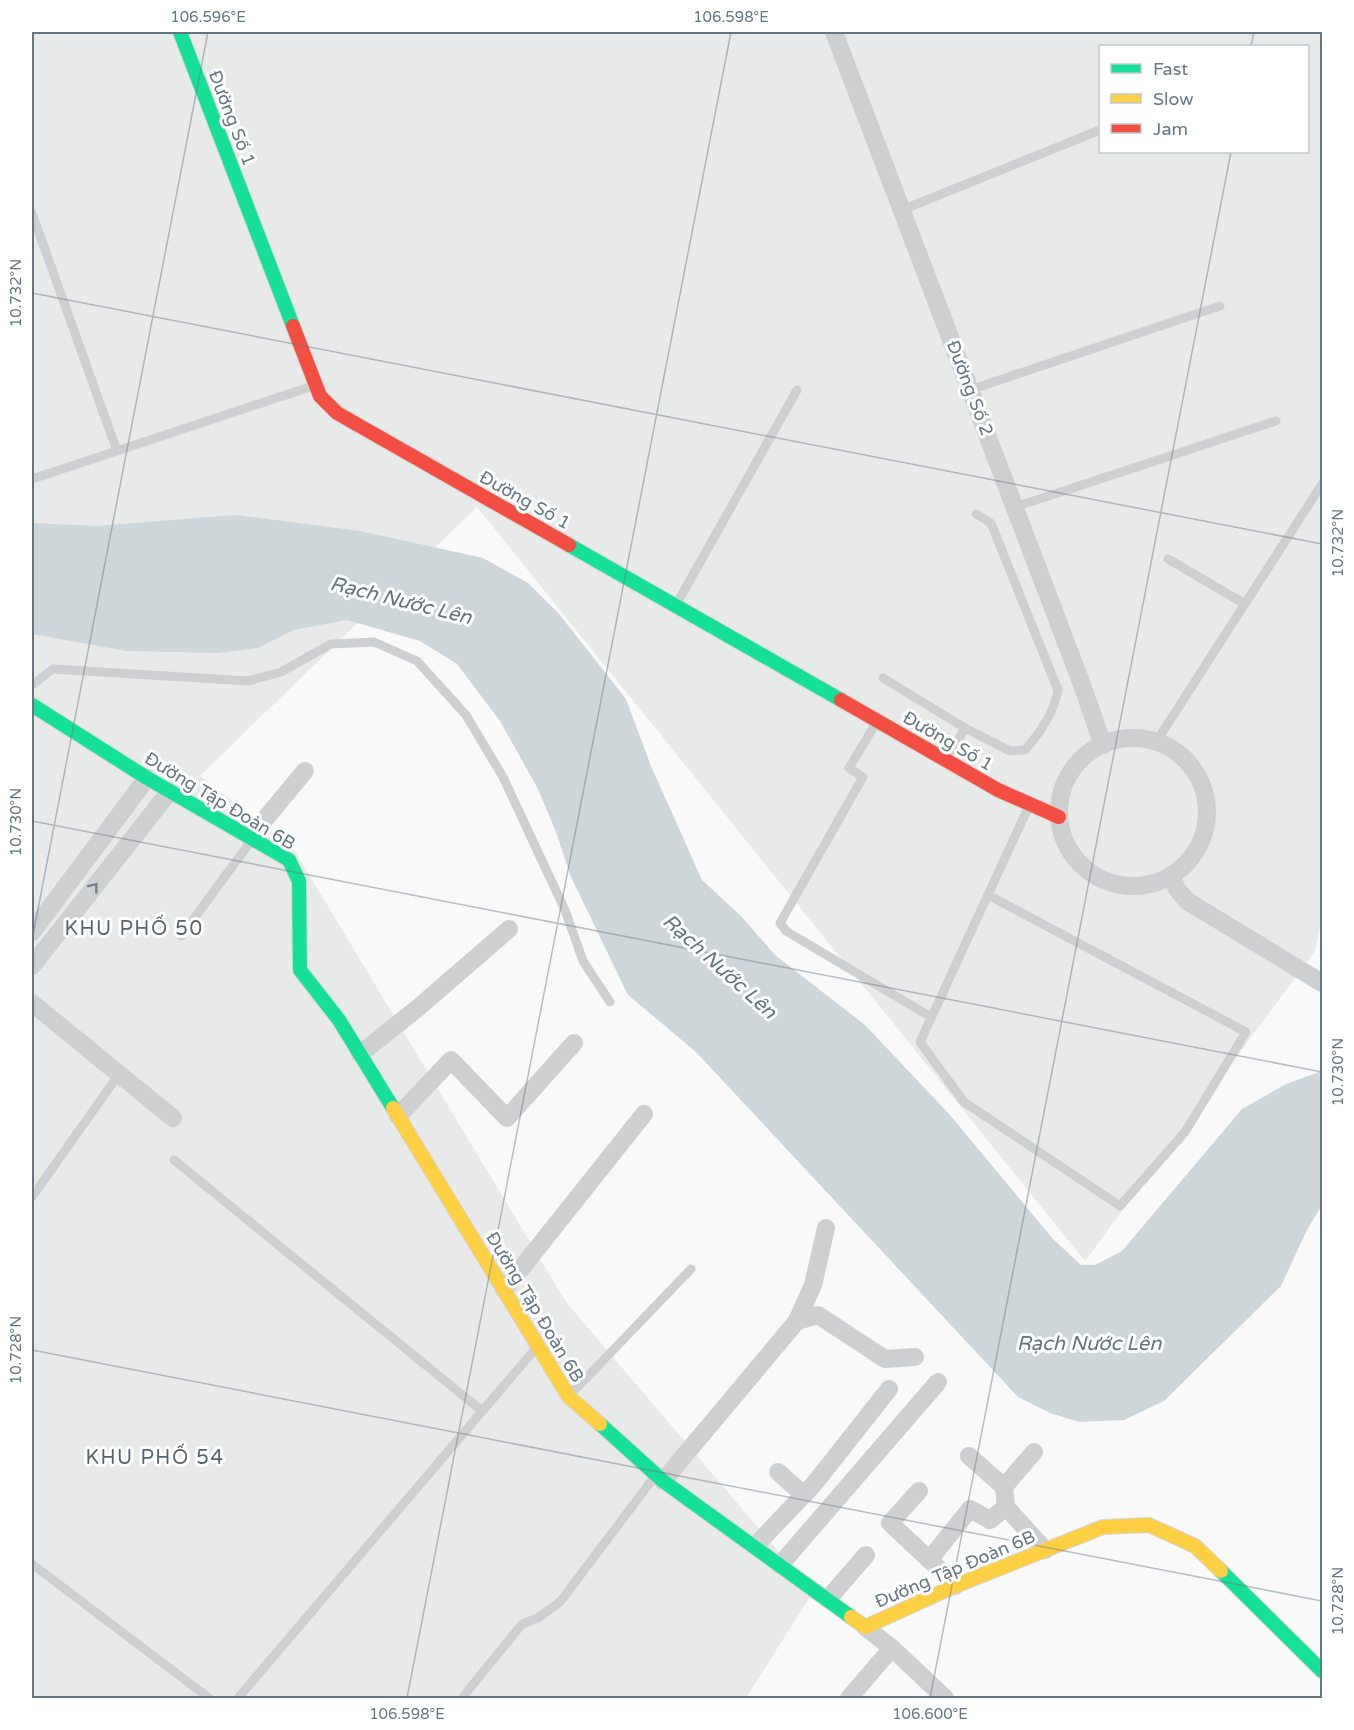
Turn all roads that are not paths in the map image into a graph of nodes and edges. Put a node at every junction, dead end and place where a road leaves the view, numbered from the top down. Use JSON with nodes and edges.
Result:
{"nodes":[{"id":1,"x":180,"y":32,"type":"edge"},
{"id":2,"x":834,"y":32,"type":"edge"},
{"id":3,"x":1099,"y":131,"type":"edge"},
{"id":4,"x":902,"y":210,"type":"junction"},
{"id":5,"x":32,"y":213,"type":"edge"},
{"id":6,"x":1220,"y":306,"type":"dead end"},
{"id":7,"x":315,"y":385,"type":"junction"},
{"id":8,"x":797,"y":390,"type":"dead end"},
{"id":9,"x":970,"y":390,"type":"junction"},
{"id":10,"x":1276,"y":421,"type":"dead end"},
{"id":11,"x":117,"y":451,"type":"junction"},
{"id":12,"x":32,"y":479,"type":"edge"},
{"id":13,"x":1323,"y":484,"type":"edge"},
{"id":14,"x":1015,"y":507,"type":"junction"},
{"id":15,"x":976,"y":514,"type":"dead end"},
{"id":16,"x":1168,"y":559,"type":"dead end"},
{"id":17,"x":1245,"y":604,"type":"junction"},
{"id":18,"x":675,"y":606,"type":"junction"},
{"id":19,"x":883,"y":678,"type":"dead end"},
{"id":20,"x":32,"y":685,"type":"edge"},
{"id":21,"x":32,"y":705,"type":"edge"},
{"id":22,"x":877,"y":721,"type":"junction"},
{"id":23,"x":964,"y":728,"type":"junction"},
{"id":24,"x":1156,"y":742,"type":"junction"},
{"id":25,"x":1103,"y":745,"type":"junction"},
{"id":26,"x":946,"y":760,"type":"junction"},
{"id":27,"x":305,"y":771,"type":"dead end"},
{"id":28,"x":147,"y":777,"type":"junction"},
{"id":29,"x":170,"y":791,"type":"junction"},
{"id":30,"x":1030,"y":804,"type":"junction"},
{"id":31,"x":1059,"y":817,"type":"junction"},
{"id":32,"x":251,"y":838,"type":"junction"},
{"id":33,"x":1171,"y":875,"type":"junction"},
{"id":34,"x":988,"y":895,"type":"junction"},
{"id":35,"x":509,"y":929,"type":"dead end"},
{"id":36,"x":32,"y":932,"type":"edge"},
{"id":37,"x":181,"y":936,"type":"dead end"},
{"id":38,"x":32,"y":966,"type":"edge"},
{"id":39,"x":1323,"y":983,"type":"edge"},
{"id":40,"x":610,"y":1002,"type":"dead end"},
{"id":41,"x":32,"y":1003,"type":"edge"},
{"id":42,"x":931,"y":1017,"type":"junction"},
{"id":43,"x":574,"y":1043,"type":"dead end"},
{"id":44,"x":360,"y":1054,"type":"junction"},
{"id":45,"x":119,"y":1074,"type":"junction"},
{"id":46,"x":644,"y":1114,"type":"dead end"},
{"id":47,"x":398,"y":1116,"type":"junction"},
{"id":48,"x":174,"y":1118,"type":"dead end"},
{"id":49,"x":174,"y":1160,"type":"dead end"},
{"id":50,"x":32,"y":1197,"type":"edge"},
{"id":51,"x":826,"y":1228,"type":"dead end"},
{"id":52,"x":691,"y":1269,"type":"dead end"},
{"id":53,"x":504,"y":1290,"type":"junction"},
{"id":54,"x":796,"y":1321,"type":"junction"},
{"id":55,"x":538,"y":1346,"type":"junction"},
{"id":56,"x":915,"y":1357,"type":"dead end"},
{"id":57,"x":938,"y":1382,"type":"dead end"},
{"id":58,"x":889,"y":1389,"type":"dead end"},
{"id":59,"x":568,"y":1397,"type":"junction"},
{"id":60,"x":482,"y":1411,"type":"junction"},
{"id":61,"x":1034,"y":1452,"type":"dead end"},
{"id":62,"x":969,"y":1456,"type":"dead end"},
{"id":63,"x":778,"y":1472,"type":"dead end"},
{"id":64,"x":660,"y":1478,"type":"junction"},
{"id":65,"x":1004,"y":1487,"type":"junction"},
{"id":66,"x":920,"y":1491,"type":"dead end"},
{"id":67,"x":804,"y":1495,"type":"junction"},
{"id":68,"x":1006,"y":1507,"type":"junction"},
{"id":69,"x":755,"y":1546,"type":"junction"},
{"id":70,"x":1045,"y":1550,"type":"junction"},
{"id":71,"x":866,"y":1555,"type":"dead end"},
{"id":72,"x":930,"y":1559,"type":"junction"},
{"id":73,"x":32,"y":1564,"type":"edge"},
{"id":74,"x":780,"y":1565,"type":"junction"},
{"id":75,"x":955,"y":1586,"type":"junction"},
{"id":76,"x":828,"y":1599,"type":"junction"},
{"id":77,"x":865,"y":1627,"type":"junction"},
{"id":78,"x":892,"y":1648,"type":"junction"},
{"id":79,"x":1323,"y":1671,"type":"edge"},
{"id":80,"x":209,"y":1698,"type":"edge"},
{"id":81,"x":238,"y":1698,"type":"edge"},
{"id":82,"x":462,"y":1698,"type":"edge"},
{"id":83,"x":849,"y":1698,"type":"edge"},
{"id":84,"x":945,"y":1698,"type":"edge"}],
"edges":[{"from":1,"to":7,"type":"street","name":"Đường Số 1"},
{"from":2,"to":4,"type":"street","name":"Đường Số 2"},
{"from":3,"to":4,"type":"lane"},
{"from":4,"to":9,"type":"street","name":"Đường Số 2"},
{"from":5,"to":11,"type":"lane"},
{"from":6,"to":9,"type":"lane"},
{"from":7,"to":11,"type":"lane"},
{"from":7,"to":18,"type":"street","name":"Đường Số 1"},
{"from":8,"to":18,"type":"lane"},
{"from":9,"to":14,"type":"street","name":"Đường Số 2"},
{"from":10,"to":14,"type":"lane"},
{"from":11,"to":12,"type":"lane"},
{"from":13,"to":17,"type":"lane"},
{"from":14,"to":25,"type":"street","name":"Đường Số 2"},
{"from":15,"to":23,"type":"lane"},
{"from":16,"to":17,"type":"lane"},
{"from":17,"to":24,"type":"lane"},
{"from":18,"to":22,"type":"street","name":"Đường Số 1"},
{"from":19,"to":23,"type":"lane"},
{"from":20,"to":40,"type":"lane"},
{"from":21,"to":28,"type":"street","name":"Đường Tập Đoàn 6B"},
{"from":22,"to":26,"type":"street","name":"Đường Số 1"},
{"from":22,"to":42,"type":"lane"},
{"from":23,"to":26,"type":"lane"},
{"from":24,"to":25,"type":"street"},
{"from":24,"to":33,"type":"street"},
{"from":25,"to":31,"type":"street"},
{"from":26,"to":30,"type":"street","name":"Đường Số 1"},
{"from":27,"to":32,"type":"street"},
{"from":28,"to":29,"type":"street","name":"Đường Tập Đoàn 6B"},
{"from":28,"to":36,"type":"street"},
{"from":29,"to":32,"type":"street","name":"Đường Tập Đoàn 6B"},
{"from":38,"to":29,"type":"street","one_way":true},
{"from":30,"to":31,"type":"street","name":"Đường Số 1"},
{"from":30,"to":34,"type":"lane"},
{"from":31,"to":33,"type":"street"},
{"from":32,"to":37,"type":"lane"},
{"from":32,"to":44,"type":"street","name":"Đường Tập Đoàn 6B"},
{"from":33,"to":39,"type":"street"},
{"from":34,"to":42,"type":"lane"},
{"from":34,"to":42,"type":"lane"},
{"from":35,"to":44,"type":"street"},
{"from":41,"to":45,"type":"street"},
{"from":43,"to":47,"type":"street"},
{"from":44,"to":47,"type":"street","name":"Đường Tập Đoàn 6B"},
{"from":45,"to":48,"type":"street"},
{"from":45,"to":50,"type":"lane"},
{"from":46,"to":53,"type":"street"},
{"from":47,"to":53,"type":"street","name":"Đường Tập Đoàn 6B"},
{"from":49,"to":60,"type":"lane"},
{"from":51,"to":54,"type":"street"},
{"from":52,"to":59,"type":"lane"},
{"from":53,"to":55,"type":"street","name":"Đường Tập Đoàn 6B"},
{"from":54,"to":56,"type":"street"},
{"from":54,"to":64,"type":"street"},
{"from":55,"to":59,"type":"street","name":"Đường Tập Đoàn 6B"},
{"from":55,"to":60,"type":"lane"},
{"from":57,"to":74,"type":"street"},
{"from":58,"to":67,"type":"street"},
{"from":59,"to":64,"type":"street","name":"Đường Tập Đoàn 6B"},
{"from":60,"to":81,"type":"lane"},
{"from":61,"to":65,"type":"street"},
{"from":62,"to":65,"type":"street"},
{"from":63,"to":67,"type":"street"},
{"from":64,"to":69,"type":"street","name":"Đường Tập Đoàn 6B"},
{"from":64,"to":82,"type":"lane"},
{"from":65,"to":68,"type":"street"},
{"from":66,"to":72,"type":"street"},
{"from":67,"to":69,"type":"street"},
{"from":68,"to":70,"type":"street"},
{"from":68,"to":72,"type":"street"},
{"from":69,"to":74,"type":"street","name":"Đường Tập Đoàn 6B"},
{"from":70,"to":75,"type":"street","name":"Đường Tập Đoàn 6B"},
{"from":70,"to":79,"type":"street","name":"Đường Tập Đoàn 6B"},
{"from":71,"to":76,"type":"street"},
{"from":72,"to":75,"type":"street"},
{"from":73,"to":80,"type":"lane"},
{"from":74,"to":76,"type":"street","name":"Đường Tập Đoàn 6B"},
{"from":75,"to":77,"type":"street","name":"Đường Tập Đoàn 6B"},
{"from":76,"to":77,"type":"street","name":"Đường Tập Đoàn 6B"},
{"from":77,"to":78,"type":"street"},
{"from":78,"to":83,"type":"street"},
{"from":78,"to":84,"type":"street"}]}
